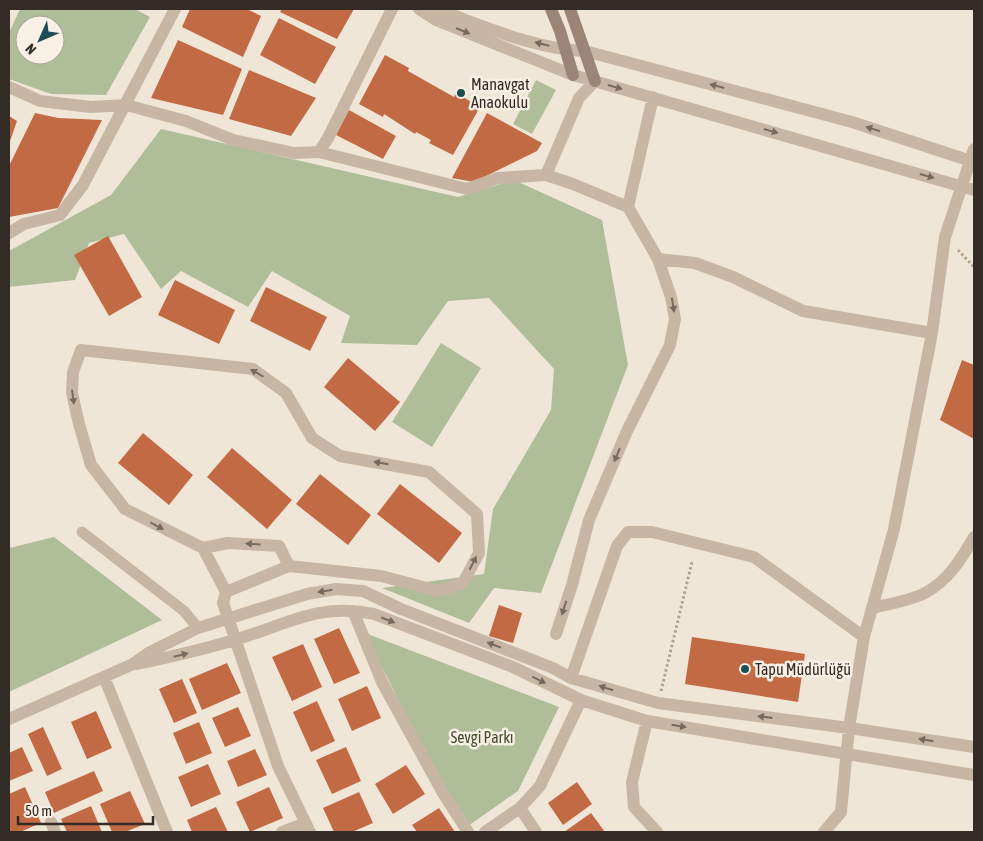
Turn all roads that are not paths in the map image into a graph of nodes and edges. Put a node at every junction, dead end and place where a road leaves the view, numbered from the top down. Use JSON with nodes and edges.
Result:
{"nodes":[{"id":1,"x":175,"y":9,"type":"edge"},
{"id":2,"x":392,"y":9,"type":"edge"},
{"id":3,"x":419,"y":9,"type":"edge"},
{"id":4,"x":436,"y":9,"type":"edge"},
{"id":5,"x":551,"y":9,"type":"edge"},
{"id":6,"x":570,"y":9,"type":"edge"},
{"id":7,"x":566,"y":50,"type":"junction"},
{"id":8,"x":585,"y":51,"type":"junction"},
{"id":9,"x":573,"y":75,"type":"junction"},
{"id":10,"x":595,"y":81,"type":"junction"},
{"id":11,"x":9,"y":87,"type":"edge"},
{"id":12,"x":653,"y":97,"type":"junction"},
{"id":13,"x":579,"y":98,"type":"junction"},
{"id":14,"x":126,"y":105,"type":"junction"},
{"id":15,"x":319,"y":152,"type":"junction"},
{"id":16,"x":973,"y":157,"type":"edge"},
{"id":17,"x":546,"y":175,"type":"junction"},
{"id":18,"x":962,"y":186,"type":"junction"},
{"id":19,"x":974,"y":190,"type":"edge"},
{"id":20,"x":628,"y":207,"type":"junction"},
{"id":21,"x":9,"y":233,"type":"edge"},
{"id":22,"x":658,"y":259,"type":"junction"},
{"id":23,"x":932,"y":333,"type":"junction"},
{"id":24,"x":82,"y":532,"type":"dead end"},
{"id":25,"x":974,"y":537,"type":"edge"},
{"id":26,"x":203,"y":548,"type":"junction"},
{"id":27,"x":289,"y":566,"type":"junction"},
{"id":28,"x":226,"y":592,"type":"junction"},
{"id":29,"x":872,"y":608,"type":"junction"},
{"id":30,"x":353,"y":610,"type":"junction"},
{"id":31,"x":229,"y":619,"type":"junction"},
{"id":32,"x":198,"y":628,"type":"junction"},
{"id":33,"x":556,"y":634,"type":"dead end"},
{"id":34,"x":864,"y":637,"type":"junction"},
{"id":35,"x":236,"y":640,"type":"junction"},
{"id":36,"x":133,"y":664,"type":"junction"},
{"id":37,"x":104,"y":677,"type":"junction"},
{"id":38,"x":571,"y":678,"type":"junction"},
{"id":39,"x":581,"y":700,"type":"junction"},
{"id":40,"x":9,"y":719,"type":"edge"},
{"id":41,"x":647,"y":721,"type":"junction"},
{"id":42,"x":848,"y":728,"type":"junction"},
{"id":43,"x":974,"y":747,"type":"edge"},
{"id":44,"x":847,"y":752,"type":"junction"},
{"id":45,"x":974,"y":775,"type":"edge"},
{"id":46,"x":520,"y":808,"type":"junction"},
{"id":47,"x":308,"y":827,"type":"edge"},
{"id":48,"x":166,"y":832,"type":"edge"},
{"id":49,"x":282,"y":832,"type":"edge"},
{"id":50,"x":468,"y":832,"type":"edge"},
{"id":51,"x":485,"y":832,"type":"edge"},
{"id":52,"x":536,"y":832,"type":"edge"},
{"id":53,"x":657,"y":832,"type":"edge"},
{"id":54,"x":824,"y":832,"type":"edge"}],
"edges":[{"from":1,"to":14,"type":"street"},
{"from":2,"to":15,"type":"street"},
{"from":3,"to":9,"type":"street","one_way":true},
{"from":7,"to":4,"type":"street","one_way":true},
{"from":5,"to":7,"type":"street"},
{"from":6,"to":8,"type":"street"},
{"from":7,"to":8,"type":"street"},
{"from":7,"to":9,"type":"street"},
{"from":8,"to":10,"type":"street"},
{"from":16,"to":8,"type":"street","one_way":true},
{"from":9,"to":10,"type":"street"},
{"from":9,"to":13,"type":"street"},
{"from":10,"to":12,"type":"street","one_way":true},
{"from":10,"to":13,"type":"street"},
{"from":11,"to":14,"type":"street"},
{"from":12,"to":18,"type":"street","one_way":true},
{"from":12,"to":20,"type":"street"},
{"from":13,"to":17,"type":"street"},
{"from":14,"to":15,"type":"street"},
{"from":14,"to":21,"type":"street"},
{"from":15,"to":17,"type":"street"},
{"from":16,"to":18,"type":"street"},
{"from":17,"to":20,"type":"street"},
{"from":18,"to":19,"type":"street"},
{"from":18,"to":23,"type":"street"},
{"from":20,"to":22,"type":"street"},
{"from":22,"to":23,"type":"street"},
{"from":22,"to":33,"type":"street","one_way":true},
{"from":23,"to":29,"type":"street"},
{"from":24,"to":32,"type":"lane"},
{"from":25,"to":29,"type":"street"},
{"from":27,"to":26,"type":"street","one_way":true},
{"from":27,"to":26,"type":"street","one_way":true},
{"from":26,"to":28,"type":"street"},
{"from":27,"to":28,"type":"street"},
{"from":28,"to":31,"type":"street"},
{"from":29,"to":34,"type":"street"},
{"from":30,"to":35,"type":"street"},
{"from":30,"to":39,"type":"street","one_way":true},
{"from":30,"to":50,"type":"street"},
{"from":31,"to":32,"type":"street"},
{"from":31,"to":35,"type":"street"},
{"from":38,"to":31,"type":"street","one_way":true},
{"from":32,"to":36,"type":"street"},
{"from":34,"to":38,"type":"street"},
{"from":34,"to":42,"type":"street"},
{"from":36,"to":35,"type":"street","one_way":true},
{"from":35,"to":47,"type":"street"},
{"from":36,"to":37,"type":"street"},
{"from":37,"to":40,"type":"street"},
{"from":37,"to":48,"type":"street"},
{"from":42,"to":38,"type":"street","one_way":true},
{"from":39,"to":41,"type":"street"},
{"from":39,"to":46,"type":"street"},
{"from":41,"to":44,"type":"street","one_way":true},
{"from":41,"to":53,"type":"street"},
{"from":43,"to":42,"type":"street","one_way":true},
{"from":42,"to":44,"type":"street"},
{"from":44,"to":45,"type":"street"},
{"from":44,"to":54,"type":"street"},
{"from":46,"to":51,"type":"street"},
{"from":46,"to":52,"type":"street"},
{"from":47,"to":49,"type":"street"}]}
